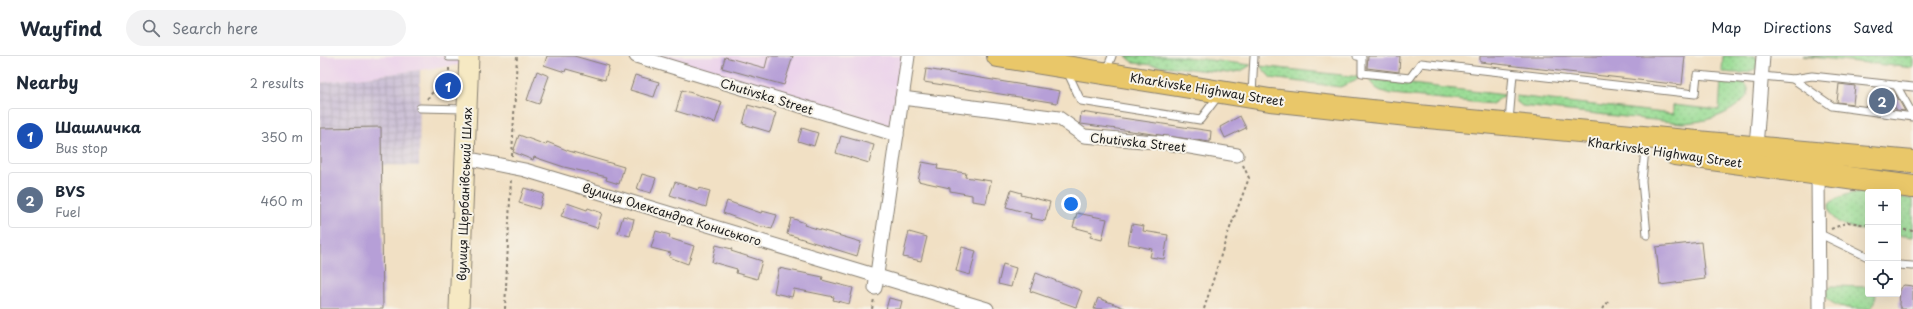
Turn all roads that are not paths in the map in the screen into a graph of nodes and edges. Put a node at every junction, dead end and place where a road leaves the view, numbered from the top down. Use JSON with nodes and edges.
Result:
{"nodes":[{"id":1,"x":636,"y":56,"type":"edge"},
{"id":2,"x":908,"y":56,"type":"edge"},
{"id":3,"x":998,"y":56,"type":"edge"},
{"id":4,"x":1254,"y":56,"type":"edge"},
{"id":5,"x":1357,"y":56,"type":"edge"},
{"id":6,"x":1763,"y":56,"type":"edge"},
{"id":7,"x":448,"y":57,"type":"road end"},
{"id":8,"x":469,"y":57,"type":"edge"},
{"id":9,"x":1109,"y":65,"type":"edge"},
{"id":10,"x":1065,"y":67,"type":"junction"},
{"id":11,"x":1513,"y":74,"type":"junction"},
{"id":12,"x":1761,"y":78,"type":"junction"},
{"id":13,"x":1792,"y":78,"type":"junction"},
{"id":14,"x":1896,"y":85,"type":"junction"},
{"id":15,"x":1913,"y":87,"type":"edge"},
{"id":16,"x":1222,"y":92,"type":"junction"},
{"id":17,"x":1252,"y":96,"type":"junction"},
{"id":18,"x":902,"y":98,"type":"junction"},
{"id":19,"x":420,"y":108,"type":"road end"},
{"id":20,"x":467,"y":109,"type":"junction"},
{"id":21,"x":1417,"y":116,"type":"junction"},
{"id":22,"x":1913,"y":116,"type":"edge"},
{"id":23,"x":1509,"y":125,"type":"junction"},
{"id":24,"x":897,"y":135,"type":"junction"},
{"id":25,"x":1645,"y":150,"type":"junction"},
{"id":26,"x":1237,"y":155,"type":"road end"},
{"id":27,"x":1755,"y":156,"type":"junction"},
{"id":28,"x":465,"y":158,"type":"junction"},
{"id":29,"x":1913,"y":162,"type":"edge"},
{"id":30,"x":1818,"y":174,"type":"junction"},
{"id":31,"x":1913,"y":187,"type":"edge"},
{"id":32,"x":1820,"y":234,"type":"junction"},
{"id":33,"x":1648,"y":235,"type":"dead end"},
{"id":34,"x":1865,"y":256,"type":"edge"},
{"id":35,"x":1901,"y":265,"type":"edge"},
{"id":36,"x":1913,"y":266,"type":"edge"},
{"id":37,"x":876,"y":282,"type":"junction"},
{"id":38,"x":459,"y":309,"type":"edge"},
{"id":39,"x":987,"y":309,"type":"edge"},
{"id":40,"x":1819,"y":309,"type":"edge"}],
"edges":[{"from":1,"to":24,"type":"street","name":"Chutivska Street"},
{"from":2,"to":18,"type":"street"},
{"from":3,"to":10,"type":"highway","name":"Kharkivske Highway Street"},
{"from":4,"to":17,"type":"lane"},
{"from":5,"to":11,"type":"lane"},
{"from":6,"to":12,"type":"street"},
{"from":7,"to":8,"type":"lane"},
{"from":8,"to":20,"type":"main road","name":"вулиця Щербанівський Шлях"},
{"from":9,"to":10,"type":"highway","name":"Kharkivske Highway Street"},
{"from":9,"to":16,"type":"highway","name":"Kharkivske Highway Street"},
{"from":10,"to":16,"type":"lane"},
{"from":11,"to":12,"type":"lane"},
{"from":11,"to":23,"type":"lane"},
{"from":12,"to":13,"type":"lane"},
{"from":12,"to":27,"type":"street"},
{"from":13,"to":14,"type":"lane"},
{"from":13,"to":22,"type":"lane"},
{"from":14,"to":15,"type":"lane"},
{"from":14,"to":22,"type":"lane"},
{"from":16,"to":17,"type":"highway","name":"Kharkivske Highway Street"},
{"from":17,"to":21,"type":"highway","name":"Kharkivske Highway Street"},
{"from":18,"to":24,"type":"street"},
{"from":18,"to":26,"type":"street","name":"Chutivska Street"},
{"from":19,"to":20,"type":"lane"},
{"from":20,"to":28,"type":"main road","name":"вулиця Щербанівський Шлях"},
{"from":21,"to":23,"type":"highway","name":"Kharkivske Highway Street"},
{"from":21,"to":25,"type":"highway","name":"Kharkivske Highway Street"},
{"from":23,"to":27,"type":"highway","name":"Kharkivske Highway Street"},
{"from":24,"to":37,"type":"street"},
{"from":25,"to":27,"type":"highway","name":"Kharkivske Highway Street"},
{"from":25,"to":33,"type":"lane"},
{"from":27,"to":29,"type":"highway","name":"Kharkivske Highway Street"},
{"from":27,"to":30,"type":"highway","name":"Kharkivske Highway Street"},
{"from":28,"to":37,"type":"street","name":"вулиця Олександра Кониського"},
{"from":28,"to":38,"type":"main road","name":"вулиця Щербанівський Шлях"},
{"from":30,"to":31,"type":"highway","name":"Kharkivske Highway Street"},
{"from":30,"to":32,"type":"street"},
{"from":32,"to":34,"type":"lane"},
{"from":32,"to":40,"type":"street"},
{"from":35,"to":36,"type":"lane"},
{"from":37,"to":39,"type":"street","name":"вулиця Олександра Кониського"}]}
